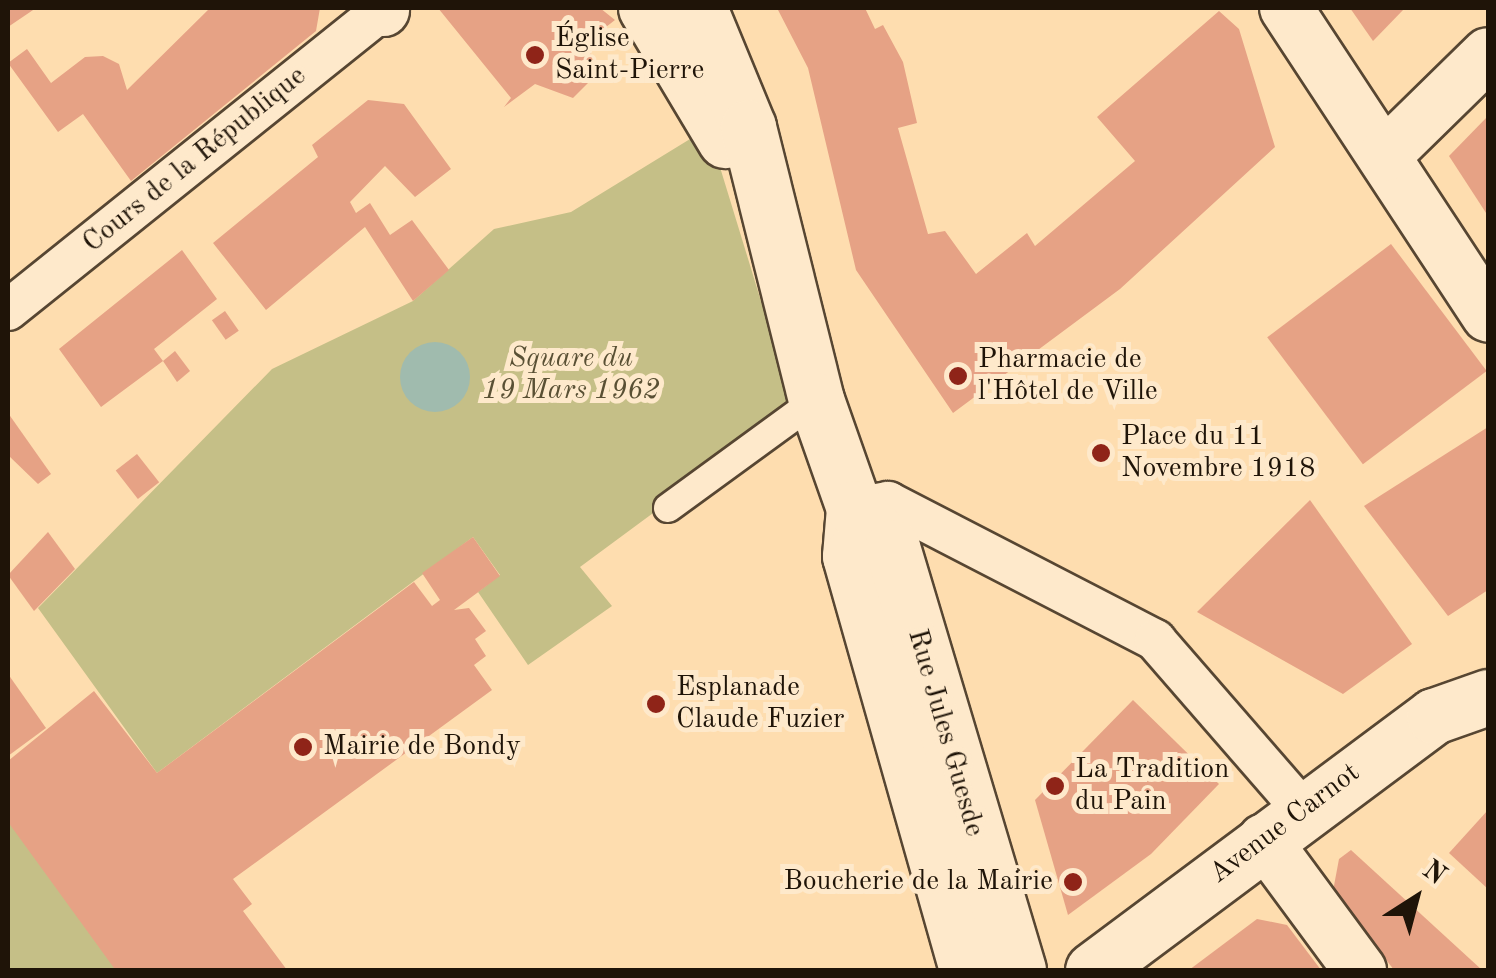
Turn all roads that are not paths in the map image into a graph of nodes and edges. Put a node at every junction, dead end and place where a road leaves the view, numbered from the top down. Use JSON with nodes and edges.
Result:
{"nodes":[{"id":1,"x":646,"y":8,"type":"edge"},
{"id":2,"x":698,"y":8,"type":"edge"},
{"id":3,"x":1286,"y":8,"type":"edge"},
{"id":4,"x":382,"y":9,"type":"edge"},
{"id":5,"x":1488,"y":54,"type":"edge"},
{"id":6,"x":1385,"y":155,"type":"junction"},
{"id":7,"x":786,"y":280,"type":"junction"},
{"id":8,"x":8,"y":310,"type":"edge"},
{"id":9,"x":1488,"y":316,"type":"edge"},
{"id":10,"x":816,"y":400,"type":"junction"},
{"id":11,"x":668,"y":508,"type":"dead end"},
{"id":12,"x":854,"y":508,"type":"junction"},
{"id":13,"x":1488,"y":698,"type":"edge"},
{"id":14,"x":1283,"y":825,"type":"junction"},
{"id":15,"x":967,"y":970,"type":"edge"},
{"id":16,"x":1018,"y":970,"type":"edge"},
{"id":17,"x":1093,"y":970,"type":"edge"},
{"id":18,"x":1360,"y":970,"type":"edge"}],
"edges":[{"from":1,"to":7,"type":"street","name":"Rue Jules Guesde"},
{"from":2,"to":7,"type":"street","name":"Rue Jules Guesde"},
{"from":3,"to":6,"type":"street"},
{"from":4,"to":8,"type":"street","name":"Cours de la République"},
{"from":5,"to":6,"type":"street"},
{"from":6,"to":9,"type":"street"},
{"from":7,"to":10,"type":"street","name":"Rue Jules Guesde"},
{"from":10,"to":11,"type":"lane"},
{"from":10,"to":12,"type":"street","name":"Rue Jules Guesde"},
{"from":12,"to":14,"type":"street"},
{"from":12,"to":15,"type":"street","name":"Rue Jules Guesde"},
{"from":12,"to":16,"type":"street","name":"Rue Jules Guesde"},
{"from":13,"to":14,"type":"street","name":"Avenue Carnot"},
{"from":14,"to":17,"type":"street","name":"Avenue Carnot"},
{"from":14,"to":18,"type":"street"}]}
